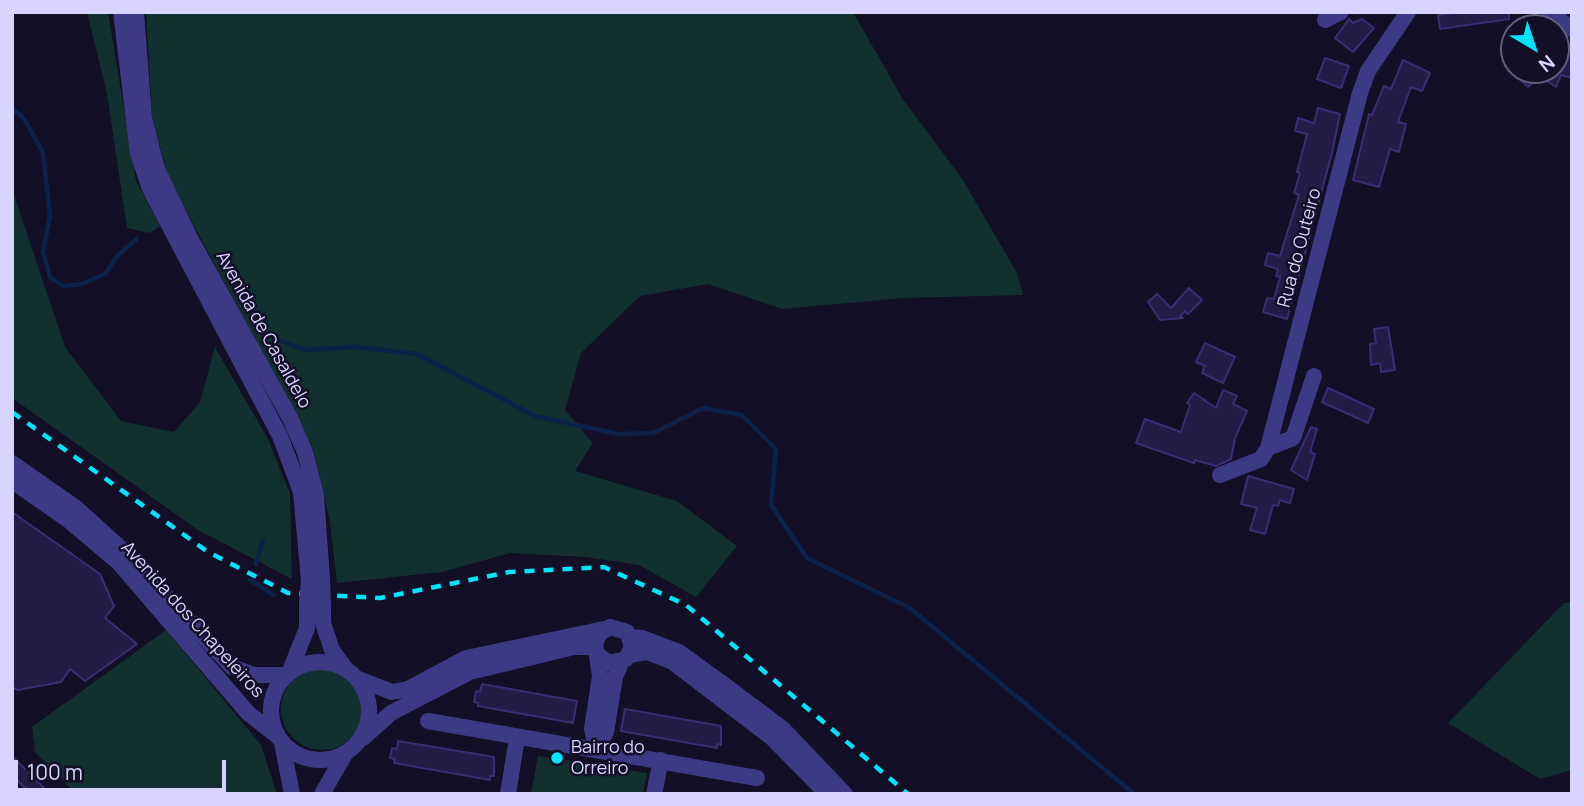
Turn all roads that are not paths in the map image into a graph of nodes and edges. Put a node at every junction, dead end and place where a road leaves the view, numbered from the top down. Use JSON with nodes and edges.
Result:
{"nodes":[{"id":1,"x":121,"y":12,"type":"edge"},
{"id":2,"x":136,"y":12,"type":"edge"},
{"id":3,"x":1341,"y":12,"type":"edge"},
{"id":4,"x":1406,"y":12,"type":"edge"},
{"id":5,"x":1549,"y":12,"type":"edge"},
{"id":6,"x":1325,"y":20,"type":"dead end"},
{"id":7,"x":1572,"y":29,"type":"edge"},
{"id":8,"x":1314,"y":376,"type":"dead end"},
{"id":9,"x":1268,"y":448,"type":"junction"},
{"id":10,"x":12,"y":463,"type":"edge"},
{"id":11,"x":1220,"y":475,"type":"dead end"},
{"id":12,"x":12,"y":481,"type":"edge"},
{"id":13,"x":316,"y":580,"type":"junction"},
{"id":14,"x":315,"y":603,"type":"junction"},
{"id":15,"x":604,"y":629,"type":"junction"},
{"id":16,"x":630,"y":637,"type":"junction"},
{"id":17,"x":597,"y":651,"type":"junction"},
{"id":18,"x":625,"y":658,"type":"junction"},
{"id":19,"x":345,"y":668,"type":"junction"},
{"id":20,"x":288,"y":673,"type":"junction"},
{"id":21,"x":358,"y":679,"type":"junction"},
{"id":22,"x":428,"y":721,"type":"dead end"},
{"id":23,"x":517,"y":738,"type":"junction"},
{"id":24,"x":279,"y":739,"type":"junction"},
{"id":25,"x":359,"y":742,"type":"junction"},
{"id":26,"x":597,"y":749,"type":"junction"},
{"id":27,"x":345,"y":754,"type":"junction"},
{"id":28,"x":661,"y":760,"type":"junction"},
{"id":29,"x":757,"y":778,"type":"dead end"},
{"id":30,"x":292,"y":794,"type":"edge"},
{"id":31,"x":322,"y":794,"type":"edge"},
{"id":32,"x":508,"y":794,"type":"edge"},
{"id":33,"x":654,"y":794,"type":"edge"},
{"id":34,"x":827,"y":794,"type":"edge"},
{"id":35,"x":845,"y":794,"type":"edge"}],
"edges":[{"from":1,"to":13,"type":"street","name":"Avenida de Casaldelo"},
{"from":2,"to":13,"type":"street","name":"Avenida de Casaldelo"},
{"from":3,"to":6,"type":"street"},
{"from":4,"to":9,"type":"street","name":"Rua do Outeiro"},
{"from":5,"to":7,"type":"street"},
{"from":8,"to":9,"type":"street"},
{"from":9,"to":11,"type":"street"},
{"from":10,"to":20,"type":"street","name":"Avenida dos Chapeleiros"},
{"from":12,"to":24,"type":"street","name":"Avenida dos Chapeleiros"},
{"from":13,"to":14,"type":"street","name":"Avenida de Casaldelo","bridge":true},
{"from":14,"to":19,"type":"street","name":"Avenida de Casaldelo"},
{"from":14,"to":20,"type":"street","name":"Avenida de Casaldelo"},
{"from":15,"to":16,"type":"street"},
{"from":15,"to":17,"type":"street"},
{"from":15,"to":21,"type":"street"},
{"from":16,"to":18,"type":"street"},
{"from":16,"to":35,"type":"street"},
{"from":17,"to":18,"type":"street"},
{"from":17,"to":25,"type":"street"},
{"from":17,"to":26,"type":"street"},
{"from":18,"to":26,"type":"street"},
{"from":18,"to":34,"type":"street"},
{"from":19,"to":20,"type":"street"},
{"from":19,"to":21,"type":"street"},
{"from":20,"to":24,"type":"street"},
{"from":21,"to":25,"type":"street"},
{"from":22,"to":23,"type":"street"},
{"from":23,"to":26,"type":"street"},
{"from":23,"to":32,"type":"street"},
{"from":24,"to":27,"type":"street"},
{"from":24,"to":30,"type":"street"},
{"from":25,"to":27,"type":"street"},
{"from":26,"to":28,"type":"street"},
{"from":27,"to":31,"type":"street"},
{"from":28,"to":29,"type":"street"},
{"from":28,"to":33,"type":"street"}]}
